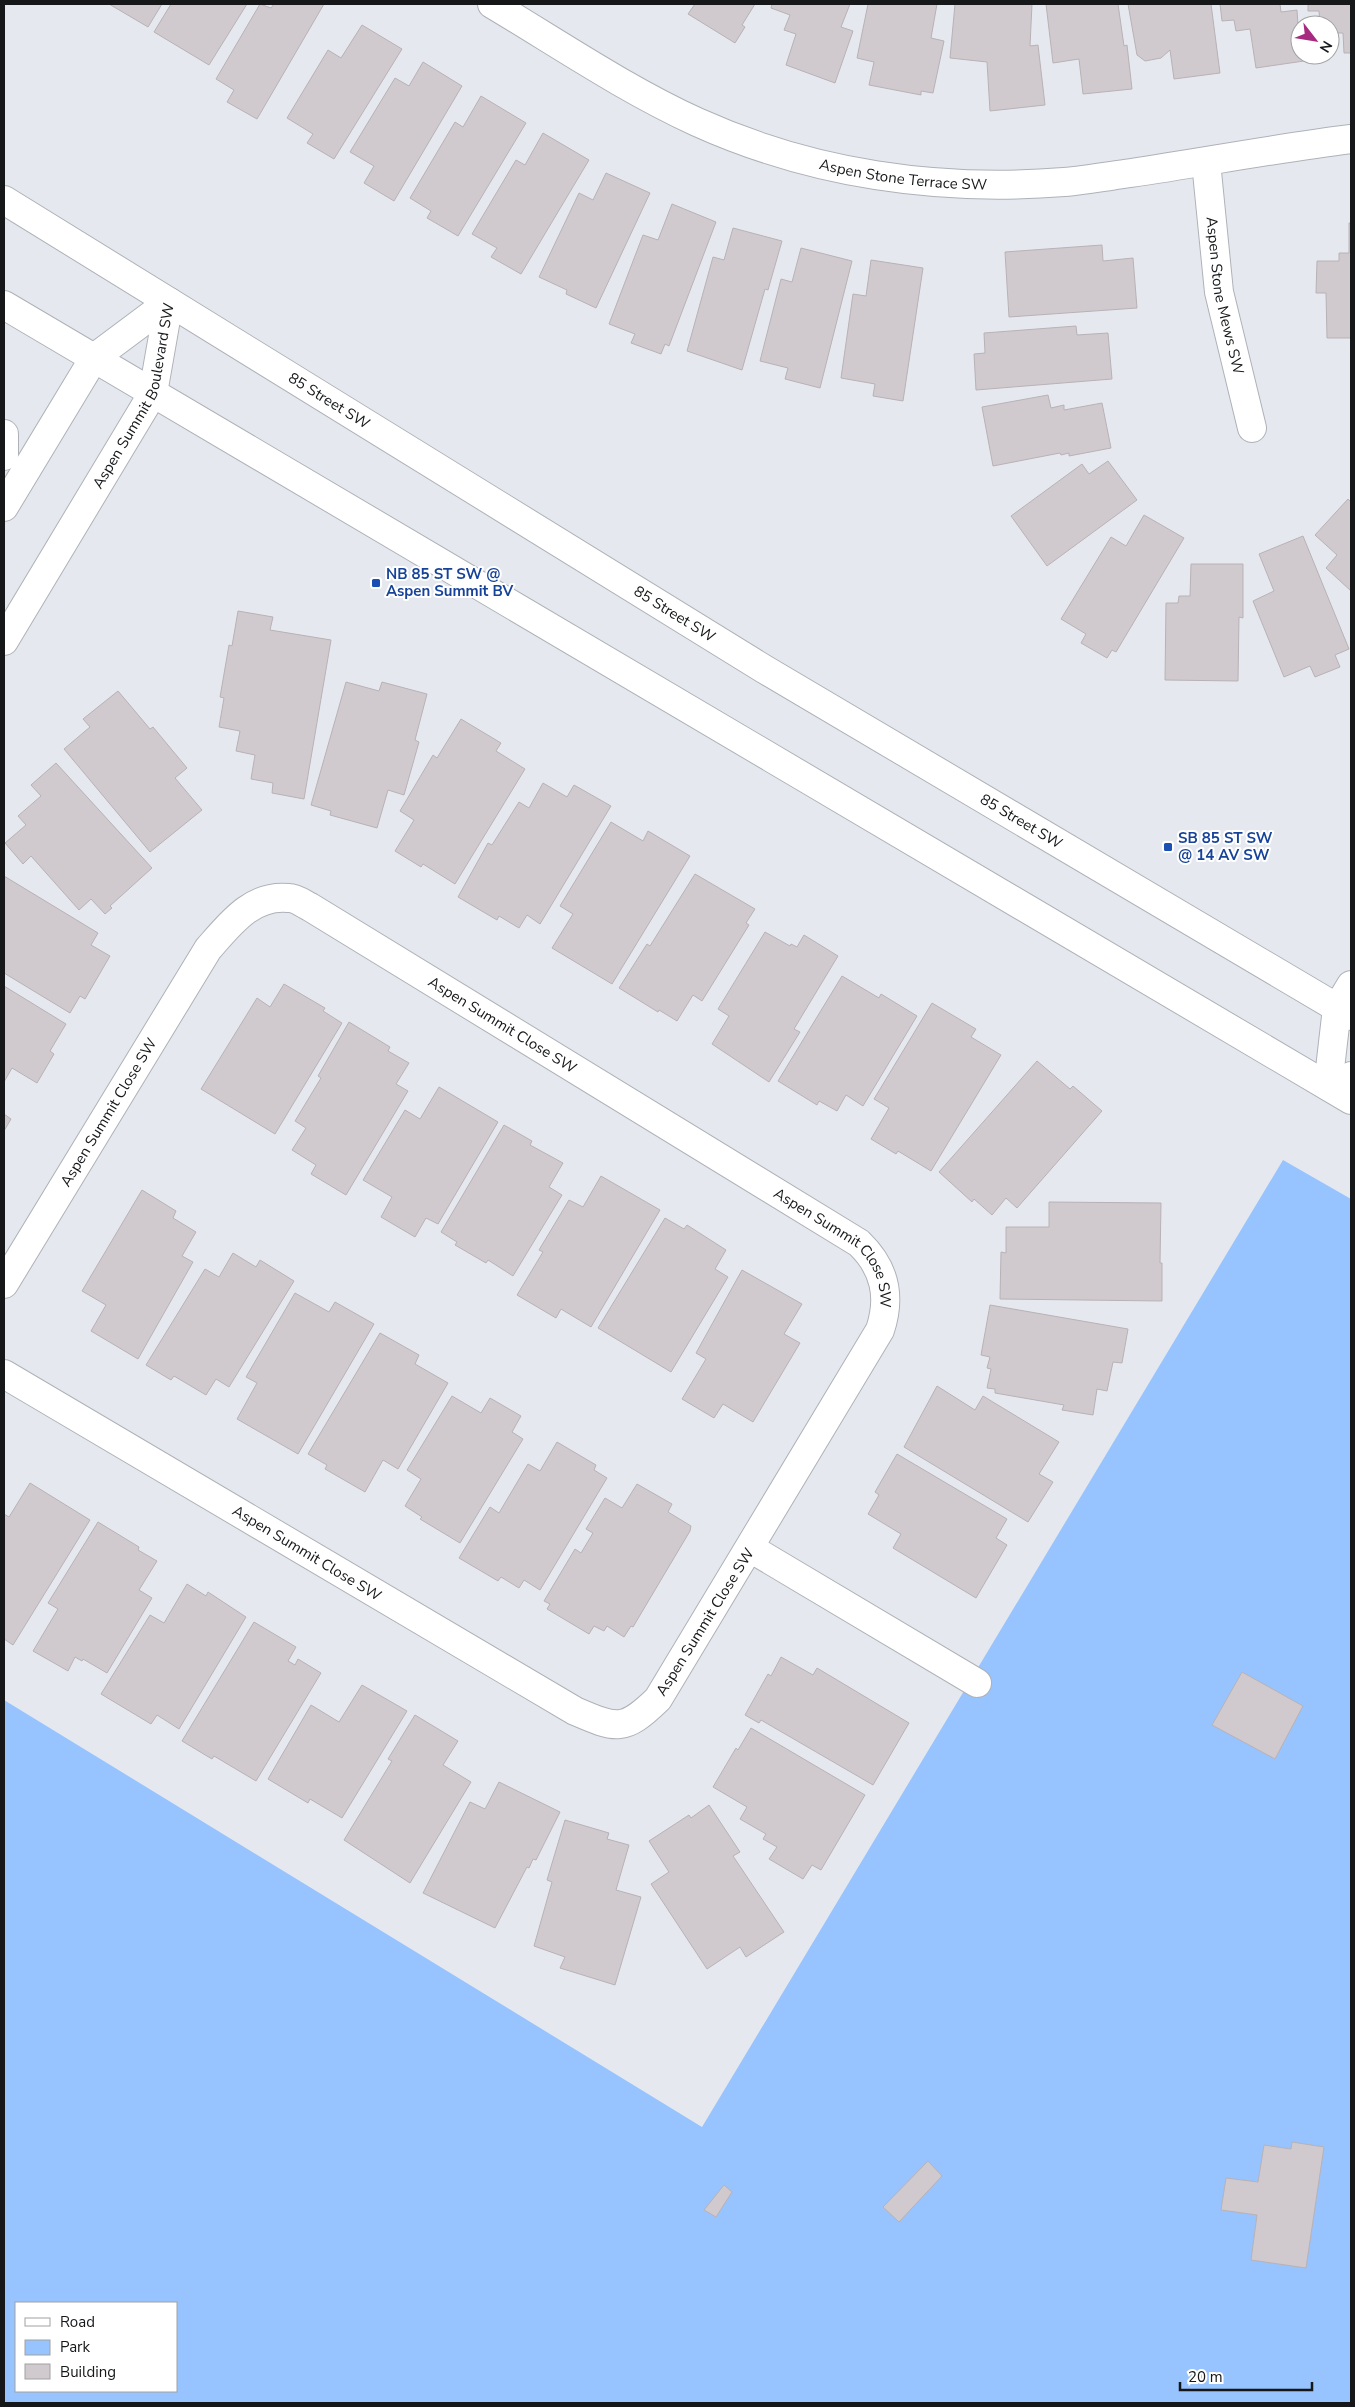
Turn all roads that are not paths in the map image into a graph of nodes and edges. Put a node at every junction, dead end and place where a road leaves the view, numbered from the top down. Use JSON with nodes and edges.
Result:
{"nodes":[{"id":1,"x":492,"y":4,"type":"edge"},
{"id":2,"x":1351,"y":139,"type":"edge"},
{"id":3,"x":1206,"y":162,"type":"junction"},
{"id":4,"x":4,"y":200,"type":"edge"},
{"id":5,"x":169,"y":302,"type":"junction"},
{"id":6,"x":4,"y":305,"type":"edge"},
{"id":7,"x":94,"y":358,"type":"junction"},
{"id":8,"x":153,"y":393,"type":"junction"},
{"id":9,"x":1252,"y":428,"type":"dead end"},
{"id":10,"x":4,"y":434,"type":"edge"},
{"id":11,"x":4,"y":456,"type":"edge"},
{"id":12,"x":4,"y":508,"type":"edge"},
{"id":13,"x":4,"y":641,"type":"edge"},
{"id":14,"x":1347,"y":1003,"type":"edge"},
{"id":15,"x":1340,"y":1081,"type":"edge"},
{"id":16,"x":1351,"y":1100,"type":"edge"},
{"id":17,"x":4,"y":1284,"type":"edge"},
{"id":18,"x":4,"y":1374,"type":"edge"},
{"id":19,"x":750,"y":1548,"type":"junction"},
{"id":20,"x":977,"y":1683,"type":"dead end"}],
"edges":[{"from":1,"to":3,"type":"street","name":"Aspen Stone Terrace SW"},
{"from":2,"to":3,"type":"street","name":"Aspen Stone Terrace SW"},
{"from":3,"to":9,"type":"street","name":"Aspen Stone Mews SW"},
{"from":4,"to":5,"type":"street","name":"85 Street SW"},
{"from":5,"to":7,"type":"street","name":"Aspen Summit Boulevard SW"},
{"from":5,"to":8,"type":"street","name":"Aspen Summit Boulevard SW"},
{"from":5,"to":14,"type":"street","name":"85 Street SW"},
{"from":6,"to":7,"type":"street"},
{"from":7,"to":8,"type":"street"},
{"from":7,"to":12,"type":"street","name":"Aspen Summit Boulevard SW"},
{"from":8,"to":13,"type":"street","name":"Aspen Summit Boulevard SW"},
{"from":8,"to":15,"type":"street"},
{"from":10,"to":11,"type":"street"},
{"from":14,"to":15,"type":"street"},
{"from":15,"to":16,"type":"street"},
{"from":17,"to":19,"type":"street","name":"Aspen Summit Close SW"},
{"from":18,"to":19,"type":"street","name":"Aspen Summit Close SW"},
{"from":19,"to":20,"type":"street"}]}
